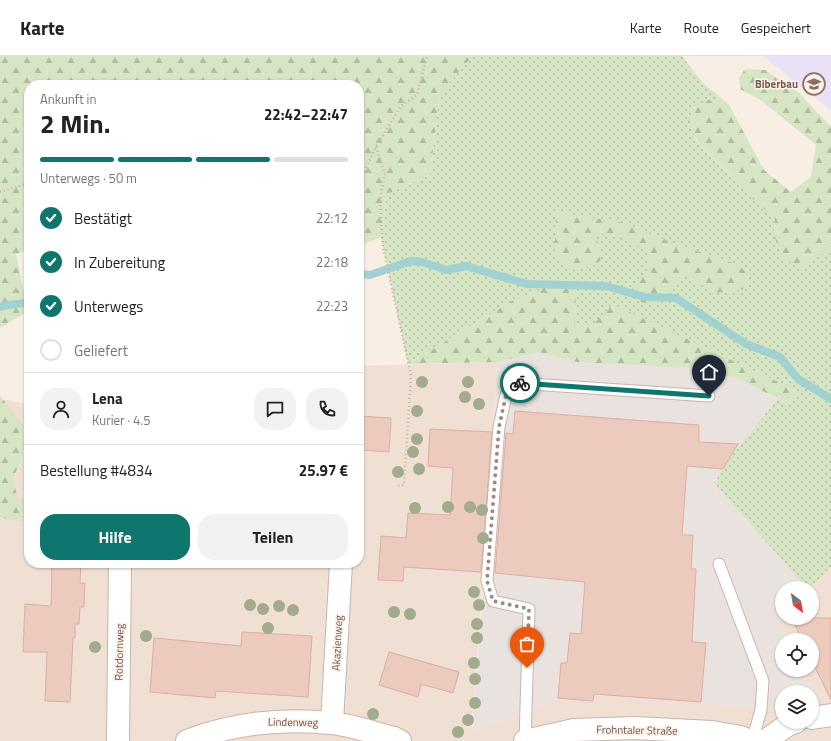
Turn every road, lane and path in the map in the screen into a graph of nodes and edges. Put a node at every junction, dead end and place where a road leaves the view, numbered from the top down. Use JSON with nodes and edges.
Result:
{"nodes":[{"id":1,"x":427,"y":56,"type":"edge"},
{"id":2,"x":376,"y":147,"type":"junction"},
{"id":3,"x":364,"y":172,"type":"edge"},
{"id":4,"x":24,"y":185,"type":"edge"},
{"id":5,"x":0,"y":192,"type":"edge"},
{"id":6,"x":709,"y":396,"type":"dead end"},
{"id":7,"x":396,"y":486,"type":"dead end"},
{"id":8,"x":719,"y":564,"type":"dead end"},
{"id":9,"x":120,"y":568,"type":"edge"},
{"id":10,"x":341,"y":568,"type":"edge"},
{"id":11,"x":831,"y":715,"type":"edge"},
{"id":12,"x":819,"y":717,"type":"edge"},
{"id":13,"x":332,"y":723,"type":"junction"},
{"id":14,"x":782,"y":729,"type":"edge"},
{"id":15,"x":118,"y":741,"type":"edge"},
{"id":16,"x":187,"y":741,"type":"edge"},
{"id":17,"x":400,"y":741,"type":"edge"},
{"id":18,"x":525,"y":741,"type":"edge"},
{"id":19,"x":751,"y":741,"type":"edge"},
{"id":20,"x":765,"y":741,"type":"edge"}],
"edges":[{"from":1,"to":2,"type":"path"},
{"from":2,"to":3,"type":"path"},
{"from":2,"to":7,"type":"path"},
{"from":4,"to":5,"type":"path"},
{"from":6,"to":18,"type":"lane"},
{"from":8,"to":19,"type":"lane"},
{"from":9,"to":15,"type":"street","name":"Rotdornweg"},
{"from":10,"to":13,"type":"street","name":"Akazienweg"},
{"from":11,"to":12,"type":"street"},
{"from":13,"to":16,"type":"street","name":"Lindenweg"},
{"from":13,"to":17,"type":"street","name":"Lindenweg"},
{"from":14,"to":20,"type":"street"},
{"from":18,"to":19,"type":"street","name":"Frohntaler Straße"}]}
